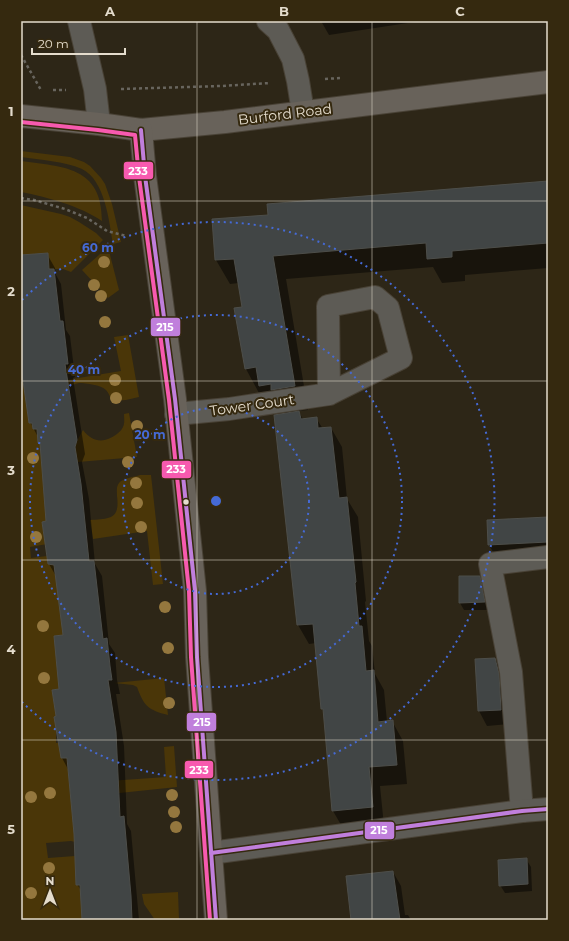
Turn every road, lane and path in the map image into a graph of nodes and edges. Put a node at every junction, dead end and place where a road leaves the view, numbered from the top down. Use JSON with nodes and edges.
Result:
{"nodes":[{"id":1,"x":79,"y":21,"type":"edge"},
{"id":2,"x":273,"y":26,"type":"edge"},
{"id":3,"x":21,"y":54,"type":"edge"},
{"id":4,"x":548,"y":82,"type":"edge"},
{"id":5,"x":41,"y":90,"type":"dead end"},
{"id":6,"x":303,"y":112,"type":"junction"},
{"id":7,"x":21,"y":116,"type":"edge"},
{"id":8,"x":100,"y":124,"type":"junction"},
{"id":9,"x":141,"y":130,"type":"junction"},
{"id":10,"x":21,"y":198,"type":"edge"},
{"id":11,"x":153,"y":244,"type":"junction"},
{"id":12,"x":328,"y":394,"type":"junction"},
{"id":13,"x":176,"y":414,"type":"junction"},
{"id":14,"x":548,"y":557,"type":"edge"},
{"id":15,"x":548,"y":809,"type":"edge"},
{"id":16,"x":522,"y":811,"type":"junction"},
{"id":17,"x":211,"y":853,"type":"junction"},
{"id":18,"x":216,"y":920,"type":"edge"}],
"edges":[{"from":1,"to":8,"type":"street"},
{"from":2,"to":6,"type":"street"},
{"from":3,"to":5,"type":"path"},
{"from":4,"to":6,"type":"main road","name":"Burford Road"},
{"from":6,"to":9,"type":"main road","name":"Burford Road"},
{"from":7,"to":8,"type":"main road","name":"Burford Road"},
{"from":8,"to":9,"type":"main road","name":"Burford Road"},
{"from":9,"to":11,"type":"main road"},
{"from":10,"to":11,"type":"path"},
{"from":11,"to":13,"type":"main road"},
{"from":12,"to":12,"type":"street","name":"Tower Court"},
{"from":12,"to":13,"type":"street","name":"Tower Court"},
{"from":13,"to":17,"type":"main road"},
{"from":14,"to":16,"type":"street"},
{"from":15,"to":16,"type":"street"},
{"from":16,"to":17,"type":"street"},
{"from":17,"to":18,"type":"main road"}]}
